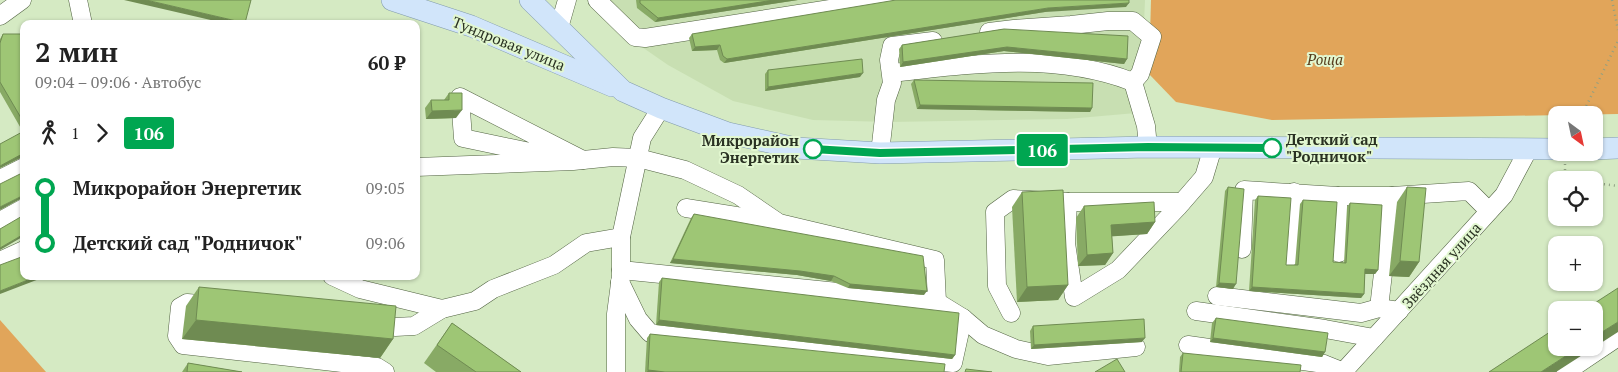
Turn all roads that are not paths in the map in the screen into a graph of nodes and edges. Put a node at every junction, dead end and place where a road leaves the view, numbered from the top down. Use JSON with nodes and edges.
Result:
{"nodes":[{"id":1,"x":22,"y":0,"type":"edge"},
{"id":2,"x":78,"y":0,"type":"edge"},
{"id":3,"x":392,"y":0,"type":"edge"},
{"id":4,"x":530,"y":0,"type":"edge"},
{"id":5,"x":567,"y":0,"type":"edge"},
{"id":6,"x":597,"y":0,"type":"edge"},
{"id":7,"x":887,"y":0,"type":"edge"},
{"id":8,"x":0,"y":16,"type":"edge"},
{"id":9,"x":82,"y":20,"type":"edge"},
{"id":10,"x":559,"y":28,"type":"junction"},
{"id":11,"x":969,"y":36,"type":"edge"},
{"id":12,"x":951,"y":38,"type":"edge"},
{"id":13,"x":892,"y":73,"type":"junction"},
{"id":14,"x":1133,"y":82,"type":"junction"},
{"id":15,"x":623,"y":91,"type":"junction"},
{"id":16,"x":661,"y":108,"type":"junction"},
{"id":17,"x":1148,"y":147,"type":"junction"},
{"id":18,"x":1213,"y":147,"type":"junction"},
{"id":19,"x":1618,"y":148,"type":"edge"},
{"id":20,"x":1603,"y":149,"type":"edge"},
{"id":21,"x":1528,"y":150,"type":"junction"},
{"id":22,"x":880,"y":153,"type":"junction"},
{"id":23,"x":1548,"y":154,"type":"edge"},
{"id":24,"x":638,"y":158,"type":"junction"},
{"id":25,"x":578,"y":161,"type":"junction"},
{"id":26,"x":420,"y":167,"type":"edge"},
{"id":27,"x":20,"y":169,"type":"edge"},
{"id":28,"x":0,"y":179,"type":"edge"},
{"id":29,"x":1294,"y":192,"type":"junction"},
{"id":30,"x":1338,"y":196,"type":"junction"},
{"id":31,"x":1392,"y":196,"type":"junction"},
{"id":32,"x":1068,"y":202,"type":"junction"},
{"id":33,"x":1182,"y":202,"type":"junction"},
{"id":34,"x":686,"y":208,"type":"dead end"},
{"id":35,"x":20,"y":210,"type":"edge"},
{"id":36,"x":1489,"y":211,"type":"junction"},
{"id":37,"x":0,"y":221,"type":"edge"},
{"id":38,"x":779,"y":223,"type":"junction"},
{"id":39,"x":621,"y":238,"type":"junction"},
{"id":40,"x":1242,"y":250,"type":"dead end"},
{"id":41,"x":20,"y":252,"type":"edge"},
{"id":42,"x":1339,"y":253,"type":"dead end"},
{"id":43,"x":1290,"y":257,"type":"dead end"},
{"id":44,"x":0,"y":261,"type":"edge"},
{"id":45,"x":620,"y":276,"type":"junction"},
{"id":46,"x":341,"y":280,"type":"edge"},
{"id":47,"x":1217,"y":296,"type":"dead end"},
{"id":48,"x":937,"y":302,"type":"junction"},
{"id":49,"x":225,"y":306,"type":"edge"},
{"id":50,"x":1379,"y":308,"type":"junction"},
{"id":51,"x":442,"y":309,"type":"junction"},
{"id":52,"x":1196,"y":311,"type":"dead end"},
{"id":53,"x":1399,"y":311,"type":"junction"},
{"id":54,"x":1012,"y":313,"type":"dead end"},
{"id":55,"x":963,"y":318,"type":"junction"},
{"id":56,"x":360,"y":319,"type":"edge"},
{"id":57,"x":1618,"y":337,"type":"edge"},
{"id":58,"x":1374,"y":338,"type":"junction"},
{"id":59,"x":1188,"y":345,"type":"dead end"},
{"id":60,"x":1136,"y":347,"type":"dead end"},
{"id":61,"x":616,"y":366,"type":"edge"},
{"id":62,"x":385,"y":372,"type":"edge"},
{"id":63,"x":631,"y":372,"type":"edge"},
{"id":64,"x":1344,"y":372,"type":"edge"},
{"id":65,"x":1566,"y":372,"type":"edge"}],
"edges":[{"from":1,"to":8,"type":"street"},
{"from":2,"to":9,"type":"street"},
{"from":3,"to":15,"type":"main road","name":"Тундровая улица"},
{"from":4,"to":10,"type":"main road"},
{"from":5,"to":10,"type":"street"},
{"from":6,"to":7,"type":"street"},
{"from":10,"to":15,"type":"main road"},
{"from":11,"to":14,"type":"street"},
{"from":12,"to":13,"type":"street"},
{"from":13,"to":14,"type":"street"},
{"from":13,"to":22,"type":"street"},
{"from":14,"to":17,"type":"street"},
{"from":15,"to":16,"type":"main road","name":"Тундровая улица"},
{"from":16,"to":22,"type":"main road","name":"Тундровая улица"},
{"from":16,"to":24,"type":"street"},
{"from":17,"to":18,"type":"main road","name":"Тундровая улица"},
{"from":17,"to":22,"type":"main road","name":"Тундровая улица"},
{"from":18,"to":21,"type":"main road","name":"Тундровая улица"},
{"from":18,"to":33,"type":"street"},
{"from":19,"to":20,"type":"main road"},
{"from":21,"to":23,"type":"main road","name":"Тундровая улица"},
{"from":21,"to":36,"type":"street","name":"Звёздная улица"},
{"from":24,"to":25,"type":"street"},
{"from":24,"to":38,"type":"street"},
{"from":24,"to":39,"type":"street"},
{"from":25,"to":25,"type":"street"},
{"from":25,"to":26,"type":"street"},
{"from":27,"to":28,"type":"street"},
{"from":29,"to":30,"type":"street"},
{"from":29,"to":40,"type":"street"},
{"from":29,"to":43,"type":"street"},
{"from":30,"to":31,"type":"street"},
{"from":30,"to":42,"type":"street"},
{"from":31,"to":36,"type":"street"},
{"from":31,"to":50,"type":"street"},
{"from":32,"to":33,"type":"street"},
{"from":32,"to":33,"type":"street"},
{"from":32,"to":54,"type":"street"},
{"from":34,"to":38,"type":"street"},
{"from":35,"to":37,"type":"street"},
{"from":36,"to":53,"type":"street","name":"Звёздная улица"},
{"from":38,"to":48,"type":"street"},
{"from":39,"to":45,"type":"street"},
{"from":39,"to":51,"type":"street"},
{"from":41,"to":44,"type":"street"},
{"from":45,"to":48,"type":"street"},
{"from":45,"to":55,"type":"street"},
{"from":45,"to":61,"type":"street"},
{"from":46,"to":51,"type":"street"},
{"from":47,"to":50,"type":"street"},
{"from":48,"to":55,"type":"street"},
{"from":49,"to":62,"type":"street"},
{"from":50,"to":53,"type":"street"},
{"from":51,"to":56,"type":"street"},
{"from":52,"to":58,"type":"street"},
{"from":53,"to":58,"type":"street","name":"Звёздная улица"},
{"from":55,"to":60,"type":"street"},
{"from":57,"to":65,"type":"street"},
{"from":58,"to":64,"type":"street","name":"Звёздная улица"},
{"from":59,"to":64,"type":"street"},
{"from":61,"to":63,"type":"street"}]}
